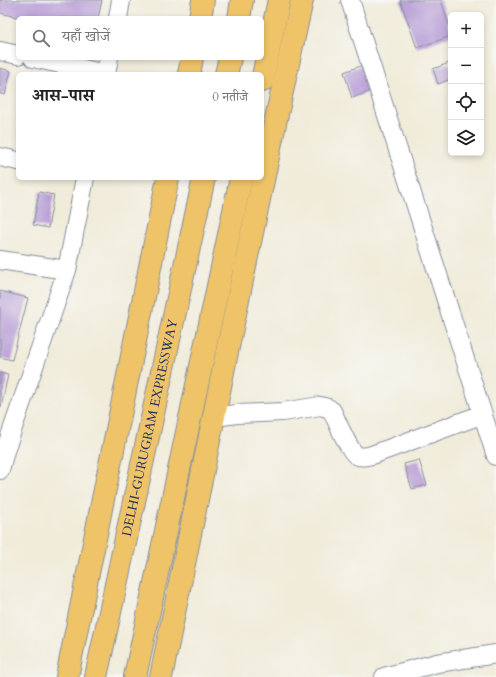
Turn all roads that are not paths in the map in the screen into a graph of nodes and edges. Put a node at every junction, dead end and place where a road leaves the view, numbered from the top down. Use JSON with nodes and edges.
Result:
{"nodes":[{"id":1,"x":121,"y":0,"type":"edge"},
{"id":2,"x":203,"y":0,"type":"edge"},
{"id":3,"x":242,"y":0,"type":"edge"},
{"id":4,"x":279,"y":0,"type":"edge"},
{"id":5,"x":302,"y":0,"type":"edge"},
{"id":6,"x":350,"y":0,"type":"edge"},
{"id":7,"x":118,"y":16,"type":"edge"},
{"id":8,"x":200,"y":16,"type":"edge"},
{"id":9,"x":238,"y":16,"type":"edge"},
{"id":10,"x":0,"y":51,"type":"edge"},
{"id":11,"x":16,"y":55,"type":"edge"},
{"id":12,"x":42,"y":60,"type":"edge"},
{"id":13,"x":110,"y":60,"type":"edge"},
{"id":14,"x":192,"y":60,"type":"edge"},
{"id":15,"x":230,"y":60,"type":"edge"},
{"id":16,"x":97,"y":72,"type":"edge"},
{"id":17,"x":106,"y":72,"type":"edge"},
{"id":18,"x":189,"y":72,"type":"edge"},
{"id":19,"x":226,"y":72,"type":"edge"},
{"id":20,"x":264,"y":72,"type":"edge"},
{"id":21,"x":0,"y":157,"type":"edge"},
{"id":22,"x":16,"y":161,"type":"edge"},
{"id":23,"x":264,"y":176,"type":"edge"},
{"id":24,"x":86,"y":180,"type":"edge"},
{"id":25,"x":168,"y":180,"type":"edge"},
{"id":26,"x":204,"y":180,"type":"edge"},
{"id":27,"x":241,"y":180,"type":"edge"},
{"id":28,"x":263,"y":180,"type":"edge"},
{"id":29,"x":0,"y":260,"type":"edge"},
{"id":30,"x":67,"y":270,"type":"junction"},
{"id":31,"x":483,"y":414,"type":"junction"},
{"id":32,"x":214,"y":417,"type":"junction"},
{"id":33,"x":3,"y":450,"type":"edge"},
{"id":34,"x":496,"y":456,"type":"edge"},
{"id":35,"x":0,"y":470,"type":"edge"},
{"id":36,"x":496,"y":654,"type":"edge"},
{"id":37,"x":67,"y":677,"type":"edge"},
{"id":38,"x":96,"y":677,"type":"edge"},
{"id":39,"x":135,"y":677,"type":"edge"},
{"id":40,"x":161,"y":677,"type":"edge"},
{"id":41,"x":384,"y":677,"type":"edge"}],
"edges":[{"from":1,"to":7,"type":"street"},
{"from":2,"to":8,"type":"main road"},
{"from":3,"to":9,"type":"main road"},
{"from":4,"to":20,"type":"main road"},
{"from":5,"to":23,"type":"main road"},
{"from":6,"to":31,"type":"street"},
{"from":10,"to":11,"type":"street"},
{"from":12,"to":16,"type":"street"},
{"from":13,"to":17,"type":"street"},
{"from":14,"to":18,"type":"main road"},
{"from":15,"to":19,"type":"main road"},
{"from":21,"to":22,"type":"street"},
{"from":24,"to":30,"type":"street"},
{"from":25,"to":37,"type":"main road"},
{"from":26,"to":38,"type":"main road","name":"DELHI-GURUGRAM EXPRESSWAY"},
{"from":27,"to":39,"type":"main road"},
{"from":28,"to":32,"type":"main road"},
{"from":29,"to":30,"type":"street"},
{"from":30,"to":33,"type":"street"},
{"from":31,"to":32,"type":"street"},
{"from":31,"to":34,"type":"street"},
{"from":32,"to":40,"type":"main road"},
{"from":33,"to":35,"type":"street"},
{"from":36,"to":41,"type":"street"}]}
